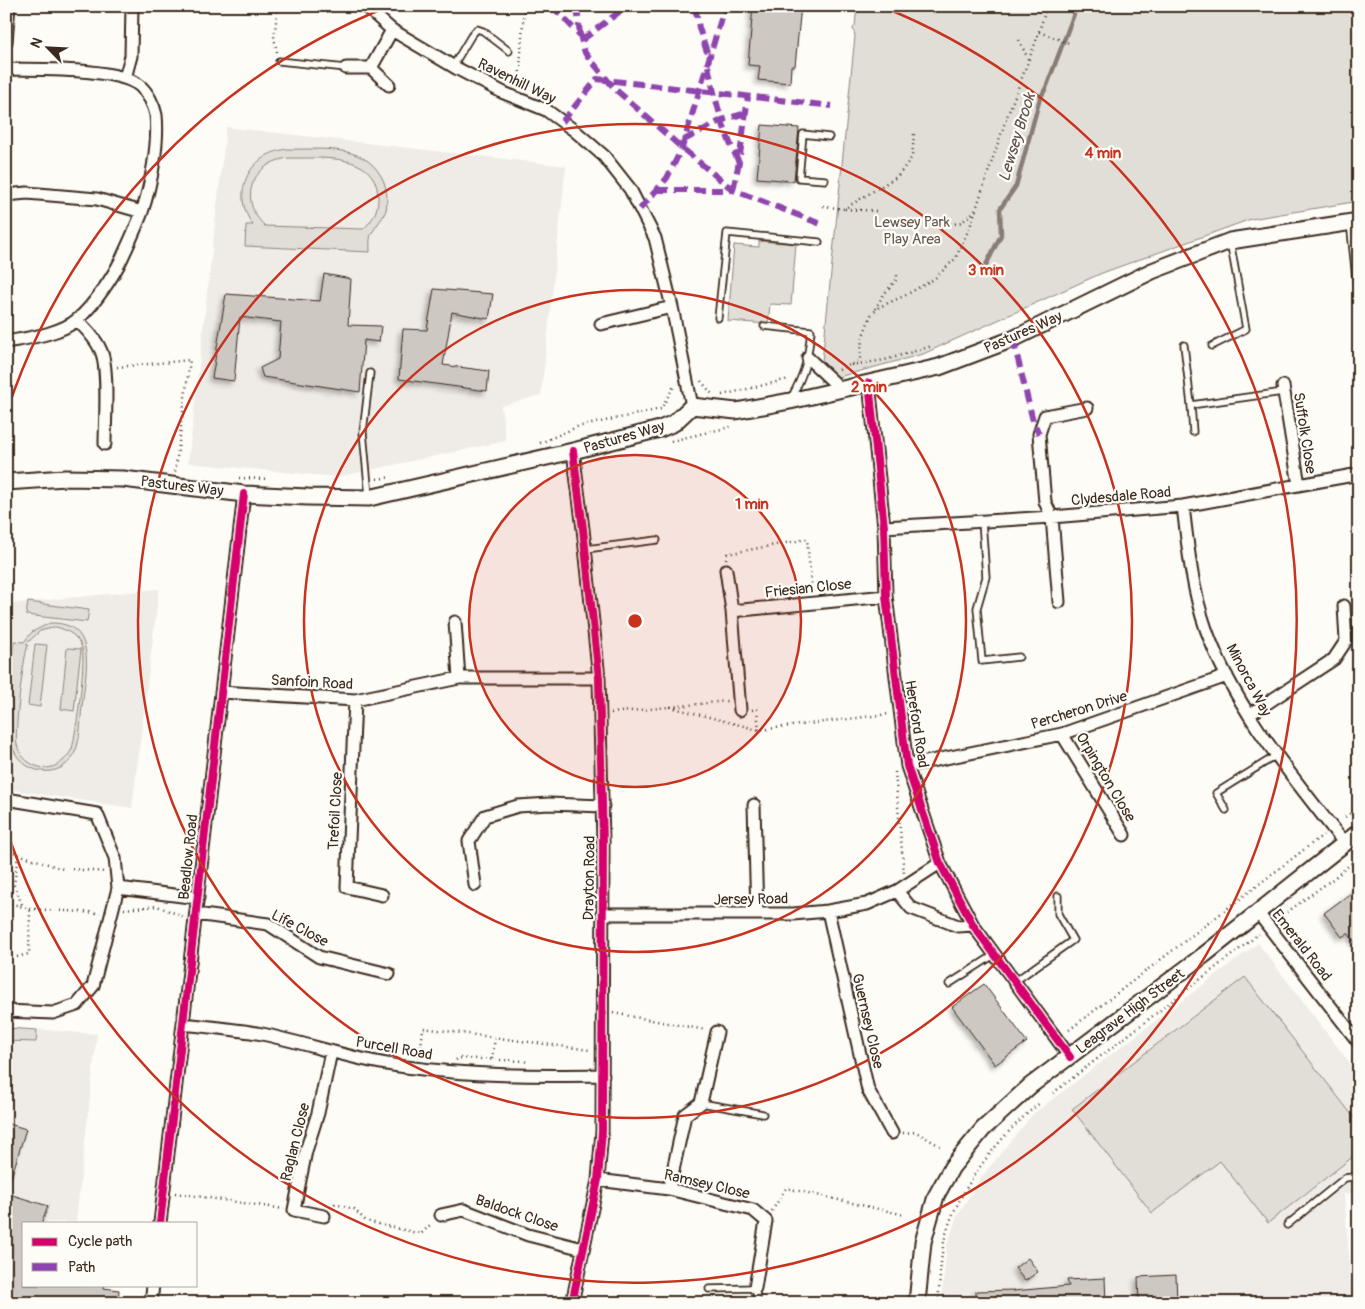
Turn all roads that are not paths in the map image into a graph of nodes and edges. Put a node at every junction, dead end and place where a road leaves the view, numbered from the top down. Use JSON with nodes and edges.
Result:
{"nodes":[{"id":1,"x":9,"y":6,"type":"edge"},
{"id":2,"x":132,"y":6,"type":"edge"},
{"id":3,"x":365,"y":6,"type":"edge"},
{"id":4,"x":392,"y":30,"type":"junction"},
{"id":5,"x":6,"y":42,"type":"edge"},
{"id":6,"x":508,"y":51,"type":"dead end"},
{"id":7,"x":279,"y":61,"type":"road end"},
{"id":8,"x":454,"y":66,"type":"junction"},
{"id":9,"x":346,"y":68,"type":"joint"},
{"id":10,"x":371,"y":68,"type":"junction"},
{"id":11,"x":6,"y":69,"type":"edge"},
{"id":12,"x":125,"y":78,"type":"junction"},
{"id":13,"x":389,"y":85,"type":"dead end"},
{"id":14,"x":829,"y":137,"type":"dead end"},
{"id":15,"x":825,"y":180,"type":"dead end"},
{"id":16,"x":6,"y":195,"type":"edge"},
{"id":17,"x":142,"y":212,"type":"junction"},
{"id":18,"x":1354,"y":222,"type":"edge"},
{"id":19,"x":1230,"y":241,"type":"junction"},
{"id":20,"x":820,"y":242,"type":"dead end"},
{"id":21,"x":672,"y":307,"type":"junction"},
{"id":22,"x":1359,"y":307,"type":"edge"},
{"id":23,"x":718,"y":318,"type":"dead end"},
{"id":24,"x":77,"y":320,"type":"junction"},
{"id":25,"x":600,"y":324,"type":"dead end"},
{"id":26,"x":764,"y":326,"type":"dead end"},
{"id":27,"x":6,"y":342,"type":"edge"},
{"id":28,"x":1184,"y":345,"type":"dead end"},
{"id":29,"x":1212,"y":346,"type":"dead end"},
{"id":30,"x":808,"y":358,"type":"junction"},
{"id":31,"x":370,"y":373,"type":"dead end"},
{"id":32,"x":869,"y":383,"type":"junction"},
{"id":33,"x":841,"y":389,"type":"junction"},
{"id":34,"x":1283,"y":389,"type":"joint"},
{"id":35,"x":790,"y":401,"type":"junction"},
{"id":36,"x":1191,"y":405,"type":"junction"},
{"id":37,"x":692,"y":406,"type":"junction"},
{"id":38,"x":1087,"y":408,"type":"dead end"},
{"id":39,"x":1193,"y":432,"type":"dead end"},
{"id":40,"x":106,"y":444,"type":"dead end"},
{"id":41,"x":573,"y":451,"type":"junction"},
{"id":42,"x":1359,"y":474,"type":"edge"},
{"id":43,"x":6,"y":482,"type":"edge"},
{"id":44,"x":1299,"y":485,"type":"junction"},
{"id":45,"x":244,"y":494,"type":"junction"},
{"id":46,"x":370,"y":498,"type":"junction"},
{"id":47,"x":1183,"y":506,"type":"junction"},
{"id":48,"x":1052,"y":517,"type":"junction"},
{"id":49,"x":982,"y":521,"type":"junction"},
{"id":50,"x":884,"y":527,"type":"junction"},
{"id":51,"x":657,"y":540,"type":"dead end"},
{"id":52,"x":586,"y":549,"type":"junction"},
{"id":53,"x":726,"y":570,"type":"road end"},
{"id":54,"x":886,"y":596,"type":"junction"},
{"id":55,"x":1059,"y":602,"type":"dead end"},
{"id":56,"x":1344,"y":606,"type":"dead end"},
{"id":57,"x":732,"y":611,"type":"junction"},
{"id":58,"x":455,"y":622,"type":"dead end"},
{"id":59,"x":1018,"y":657,"type":"dead end"},
{"id":60,"x":1227,"y":676,"type":"junction"},
{"id":61,"x":459,"y":678,"type":"junction"},
{"id":62,"x":599,"y":678,"type":"junction"},
{"id":63,"x":221,"y":692,"type":"junction"},
{"id":64,"x":355,"y":700,"type":"junction"},
{"id":65,"x":739,"y":705,"type":"road end"},
{"id":66,"x":1249,"y":715,"type":"junction"},
{"id":67,"x":1062,"y":734,"type":"junction"},
{"id":68,"x":1277,"y":756,"type":"junction"},
{"id":69,"x":907,"y":766,"type":"junction"},
{"id":70,"x":6,"y":799,"type":"edge"},
{"id":71,"x":754,"y":805,"type":"dead end"},
{"id":72,"x":603,"y":806,"type":"junction"},
{"id":73,"x":1226,"y":810,"type":"dead end"},
{"id":74,"x":1356,"y":827,"type":"edge"},
{"id":75,"x":1124,"y":835,"type":"dead end"},
{"id":76,"x":1345,"y":844,"type":"junction"},
{"id":77,"x":940,"y":863,"type":"junction"},
{"id":78,"x":474,"y":885,"type":"dead end"},
{"id":79,"x":118,"y":888,"type":"junction"},
{"id":80,"x":897,"y":891,"type":"junction"},
{"id":81,"x":382,"y":894,"type":"dead end"},
{"id":82,"x":1058,"y":896,"type":"dead end"},
{"id":83,"x":198,"y":898,"type":"junction"},
{"id":84,"x":828,"y":911,"type":"junction"},
{"id":85,"x":1258,"y":912,"type":"junction"},
{"id":86,"x":602,"y":914,"type":"junction"},
{"id":87,"x":757,"y":914,"type":"junction"},
{"id":88,"x":191,"y":916,"type":"junction"},
{"id":89,"x":973,"y":925,"type":"junction"},
{"id":90,"x":994,"y":955,"type":"junction"},
{"id":91,"x":389,"y":974,"type":"dead end"},
{"id":92,"x":1014,"y":982,"type":"junction"},
{"id":93,"x":949,"y":984,"type":"dead end"},
{"id":94,"x":6,"y":1011,"type":"edge"},
{"id":95,"x":183,"y":1024,"type":"junction"},
{"id":96,"x":717,"y":1032,"type":"road end"},
{"id":97,"x":1359,"y":1043,"type":"edge"},
{"id":98,"x":331,"y":1052,"type":"junction"},
{"id":99,"x":1070,"y":1057,"type":"junction"},
{"id":100,"x":603,"y":1075,"type":"junction"},
{"id":101,"x":701,"y":1103,"type":"junction"},
{"id":102,"x":763,"y":1114,"type":"dead end"},
{"id":103,"x":892,"y":1133,"type":"road end"},
{"id":104,"x":1359,"y":1176,"type":"edge"},
{"id":105,"x":598,"y":1180,"type":"junction"},
{"id":106,"x":669,"y":1189,"type":"junction"},
{"id":107,"x":440,"y":1215,"type":"road end"},
{"id":108,"x":324,"y":1216,"type":"road end"},
{"id":109,"x":160,"y":1222,"type":"edge"},
{"id":110,"x":1287,"y":1225,"type":"dead end"},
{"id":111,"x":583,"y":1249,"type":"junction"},
{"id":112,"x":153,"y":1286,"type":"edge"},
{"id":113,"x":709,"y":1288,"type":"dead end"},
{"id":114,"x":755,"y":1288,"type":"junction"},
{"id":115,"x":151,"y":1303,"type":"edge"},
{"id":116,"x":572,"y":1303,"type":"edge"},
{"id":117,"x":758,"y":1303,"type":"edge"},
{"id":118,"x":917,"y":1303,"type":"edge"}],
"edges":[{"from":1,"to":5,"type":"street"},
{"from":2,"to":12,"type":"street"},
{"from":3,"to":4,"type":"street","name":"Ravenhill Way"},
{"from":4,"to":8,"type":"street","name":"Ravenhill Way"},
{"from":4,"to":10,"type":"street"},
{"from":6,"to":8,"type":"lane"},
{"from":7,"to":9,"type":"lane"},
{"from":8,"to":21,"type":"street","name":"Ravenhill Way"},
{"from":9,"to":10,"type":"street"},
{"from":10,"to":13,"type":"street"},
{"from":11,"to":12,"type":"street"},
{"from":12,"to":17,"type":"street"},
{"from":14,"to":15,"type":"lane"},
{"from":16,"to":17,"type":"street"},
{"from":17,"to":24,"type":"street"},
{"from":18,"to":19,"type":"street","name":"Pastures Way"},
{"from":18,"to":22,"type":"lane"},
{"from":19,"to":29,"type":"lane"},
{"from":19,"to":32,"type":"street","name":"Pastures Way"},
{"from":20,"to":23,"type":"lane"},
{"from":21,"to":25,"type":"street"},
{"from":21,"to":37,"type":"street","name":"Ravenhill Way"},
{"from":24,"to":27,"type":"street"},
{"from":24,"to":40,"type":"street"},
{"from":26,"to":30,"type":"lane"},
{"from":28,"to":36,"type":"lane"},
{"from":30,"to":33,"type":"street"},
{"from":30,"to":35,"type":"lane"},
{"from":31,"to":46,"type":"lane"},
{"from":32,"to":33,"type":"street","name":"Pastures Way"},
{"from":32,"to":50,"type":"street","name":"Hereford Road"},
{"from":33,"to":35,"type":"street","name":"Pastures Way"},
{"from":34,"to":36,"type":"lane"},
{"from":34,"to":44,"type":"street","name":"Suffolk Close"},
{"from":35,"to":37,"type":"street","name":"Pastures Way"},
{"from":36,"to":39,"type":"lane"},
{"from":37,"to":41,"type":"street","name":"Pastures Way"},
{"from":38,"to":48,"type":"street"},
{"from":41,"to":46,"type":"street","name":"Pastures Way"},
{"from":41,"to":52,"type":"street","name":"Drayton Road"},
{"from":42,"to":44,"type":"street","name":"Clydesdale Road"},
{"from":43,"to":45,"type":"street","name":"Pastures Way"},
{"from":44,"to":47,"type":"street","name":"Clydesdale Road"},
{"from":45,"to":46,"type":"street","name":"Pastures Way"},
{"from":45,"to":63,"type":"street","name":"Beadlow Road"},
{"from":47,"to":48,"type":"street","name":"Clydesdale Road"},
{"from":47,"to":60,"type":"street","name":"Minorca Way"},
{"from":48,"to":49,"type":"street","name":"Clydesdale Road"},
{"from":48,"to":55,"type":"street"},
{"from":49,"to":50,"type":"street","name":"Clydesdale Road"},
{"from":49,"to":59,"type":"lane"},
{"from":50,"to":54,"type":"street","name":"Hereford Road"},
{"from":51,"to":52,"type":"lane"},
{"from":52,"to":62,"type":"street","name":"Drayton Road"},
{"from":53,"to":57,"type":"street"},
{"from":54,"to":57,"type":"street","name":"Friesian Close"},
{"from":54,"to":69,"type":"street","name":"Hereford Road"},
{"from":56,"to":66,"type":"street"},
{"from":57,"to":65,"type":"street"},
{"from":58,"to":61,"type":"street"},
{"from":60,"to":66,"type":"street","name":"Minorca Way"},
{"from":60,"to":67,"type":"street","name":"Percheron Drive"},
{"from":61,"to":62,"type":"street","name":"Sanfoin Road"},
{"from":61,"to":64,"type":"street","name":"Sanfoin Road"},
{"from":62,"to":72,"type":"street","name":"Drayton Road"},
{"from":63,"to":64,"type":"street","name":"Sanfoin Road"},
{"from":63,"to":83,"type":"street","name":"Beadlow Road"},
{"from":64,"to":81,"type":"street","name":"Trefoil Close"},
{"from":66,"to":68,"type":"street","name":"Minorca Way"},
{"from":67,"to":69,"type":"street","name":"Percheron Drive"},
{"from":67,"to":75,"type":"street","name":"Orpington Close"},
{"from":68,"to":73,"type":"lane"},
{"from":68,"to":76,"type":"street","name":"Minorca Way"},
{"from":69,"to":77,"type":"street","name":"Hereford Road"},
{"from":70,"to":79,"type":"street"},
{"from":71,"to":87,"type":"street"},
{"from":72,"to":78,"type":"street"},
{"from":72,"to":86,"type":"street","name":"Drayton Road"},
{"from":74,"to":76,"type":"street","name":"Leagrave High Street"},
{"from":76,"to":85,"type":"street","name":"Leagrave High Street"},
{"from":77,"to":80,"type":"street","name":"Jersey Road"},
{"from":77,"to":89,"type":"street","name":"Hereford Road"},
{"from":79,"to":83,"type":"street"},
{"from":79,"to":94,"type":"street"},
{"from":80,"to":84,"type":"street","name":"Jersey Road"},
{"from":80,"to":89,"type":"street"},
{"from":82,"to":92,"type":"lane"},
{"from":83,"to":88,"type":"street","name":"Beadlow Road"},
{"from":84,"to":87,"type":"street","name":"Jersey Road"},
{"from":84,"to":103,"type":"street","name":"Guernsey Close"},
{"from":85,"to":97,"type":"street","name":"Emerald Road"},
{"from":85,"to":99,"type":"street","name":"Leagrave High Street"},
{"from":86,"to":87,"type":"street","name":"Jersey Road"},
{"from":86,"to":100,"type":"street","name":"Drayton Road"},
{"from":88,"to":91,"type":"street","name":"Life Close"},
{"from":88,"to":95,"type":"street","name":"Beadlow Road"},
{"from":89,"to":90,"type":"street","name":"Hereford Road"},
{"from":90,"to":92,"type":"street","name":"Hereford Road"},
{"from":90,"to":93,"type":"lane"},
{"from":92,"to":99,"type":"street","name":"Hereford Road"},
{"from":95,"to":98,"type":"street","name":"Purcell Road"},
{"from":95,"to":109,"type":"street","name":"Beadlow Road"},
{"from":96,"to":101,"type":"street"},
{"from":98,"to":100,"type":"street","name":"Purcell Road"},
{"from":98,"to":108,"type":"street","name":"Raglan Close"},
{"from":99,"to":118,"type":"street","name":"Leagrave High Street"},
{"from":100,"to":105,"type":"street","name":"Drayton Road"},
{"from":101,"to":102,"type":"lane"},
{"from":101,"to":106,"type":"street"},
{"from":104,"to":110,"type":"lane"},
{"from":105,"to":106,"type":"street","name":"Ramsey Close"},
{"from":105,"to":111,"type":"street","name":"Drayton Road"},
{"from":106,"to":114,"type":"street","name":"Ramsey Close"},
{"from":107,"to":111,"type":"street","name":"Baldock Close"},
{"from":111,"to":116,"type":"street","name":"Drayton Road"},
{"from":112,"to":115,"type":"street"},
{"from":113,"to":114,"type":"lane"},
{"from":114,"to":117,"type":"lane"}]}
